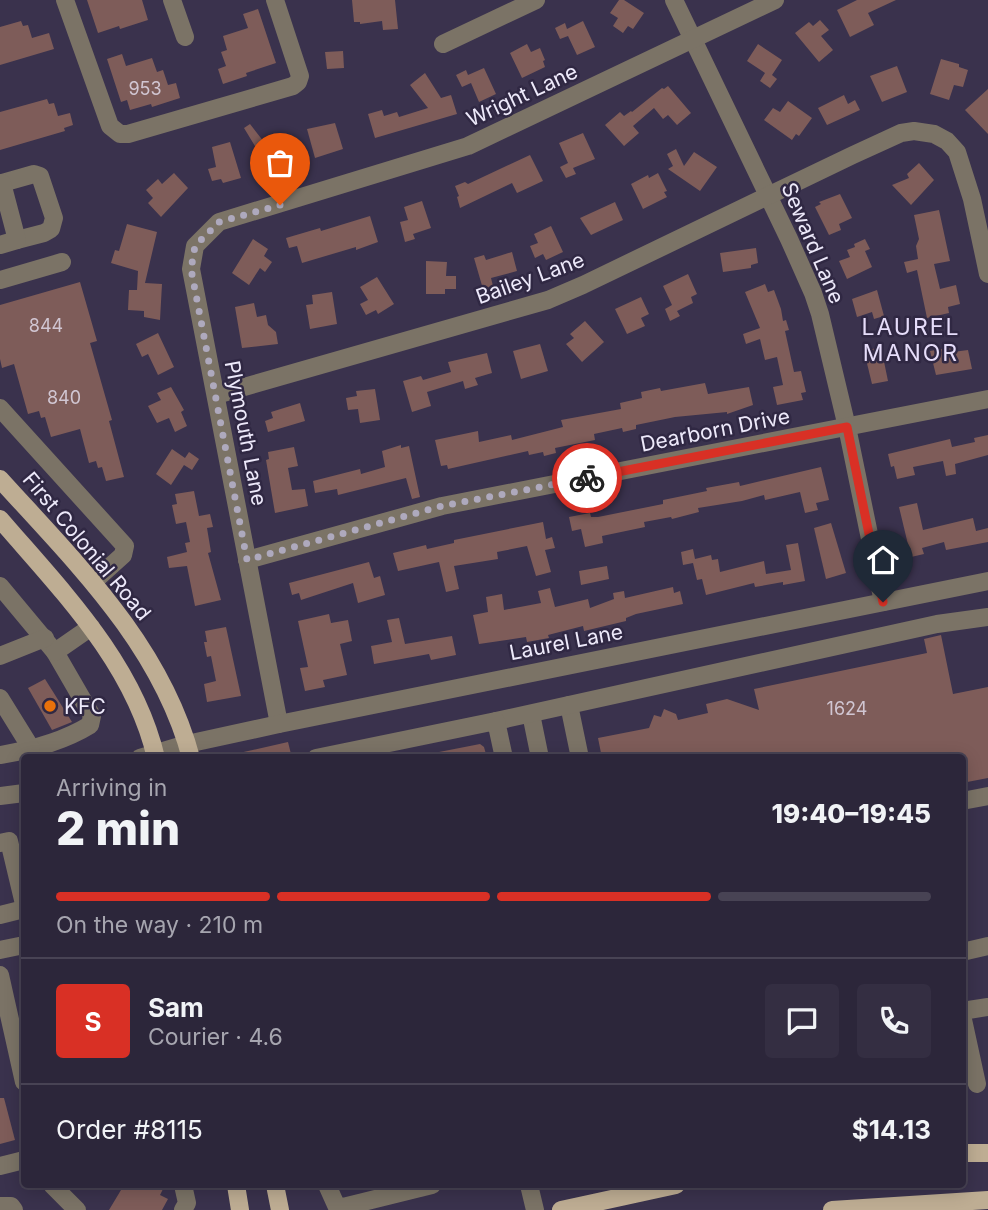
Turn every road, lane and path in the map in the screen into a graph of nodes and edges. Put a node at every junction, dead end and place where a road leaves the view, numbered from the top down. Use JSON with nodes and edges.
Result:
{"nodes":[{"id":1,"x":65,"y":0,"type":"edge"},
{"id":2,"x":172,"y":0,"type":"edge"},
{"id":3,"x":275,"y":0,"type":"edge"},
{"id":4,"x":536,"y":0,"type":"edge"},
{"id":5,"x":674,"y":0,"type":"edge"},
{"id":6,"x":775,"y":0,"type":"edge"},
{"id":7,"x":184,"y":37,"type":"dead end"},
{"id":8,"x":692,"y":39,"type":"junction"},
{"id":9,"x":443,"y":44,"type":"dead end"},
{"id":10,"x":1,"y":184,"type":"edge"},
{"id":11,"x":768,"y":195,"type":"junction"},
{"id":12,"x":280,"y":205,"type":"joint"},
{"id":13,"x":8,"y":243,"type":"edge"},
{"id":14,"x":62,"y":262,"type":"dead end"},
{"id":15,"x":988,"y":272,"type":"edge"},
{"id":16,"x":0,"y":280,"type":"edge"},
{"id":17,"x":216,"y":395,"type":"junction"},
{"id":18,"x":988,"y":400,"type":"edge"},
{"id":19,"x":0,"y":408,"type":"edge"},
{"id":20,"x":847,"y":427,"type":"junction"},
{"id":21,"x":0,"y":479,"type":"edge"},
{"id":22,"x":0,"y":519,"type":"edge"},
{"id":23,"x":247,"y":560,"type":"junction"},
{"id":24,"x":988,"y":581,"type":"edge"},
{"id":25,"x":93,"y":582,"type":"junction"},
{"id":26,"x":0,"y":586,"type":"edge"},
{"id":27,"x":883,"y":602,"type":"junction"},
{"id":28,"x":988,"y":617,"type":"edge"},
{"id":29,"x":91,"y":627,"type":"junction"},
{"id":30,"x":50,"y":645,"type":"junction"},
{"id":31,"x":0,"y":656,"type":"edge"},
{"id":32,"x":0,"y":698,"type":"edge"},
{"id":33,"x":569,"y":705,"type":"junction"},
{"id":34,"x":531,"y":714,"type":"junction"},
{"id":35,"x":496,"y":721,"type":"junction"},
{"id":36,"x":279,"y":724,"type":"junction"},
{"id":37,"x":31,"y":748,"type":"junction"},
{"id":38,"x":189,"y":751,"type":"edge"},
{"id":39,"x":150,"y":754,"type":"edge"},
{"id":40,"x":166,"y":754,"type":"edge"},
{"id":41,"x":335,"y":754,"type":"edge"},
{"id":42,"x":503,"y":754,"type":"edge"},
{"id":43,"x":539,"y":754,"type":"edge"},
{"id":44,"x":579,"y":754,"type":"edge"},
{"id":45,"x":0,"y":755,"type":"edge"},
{"id":46,"x":21,"y":793,"type":"edge"},
{"id":47,"x":0,"y":796,"type":"edge"},
{"id":48,"x":988,"y":796,"type":"edge"},
{"id":49,"x":966,"y":801,"type":"edge"},
{"id":50,"x":11,"y":840,"type":"edge"},
{"id":51,"x":21,"y":889,"type":"edge"},
{"id":52,"x":21,"y":910,"type":"edge"},
{"id":53,"x":0,"y":915,"type":"edge"},
{"id":54,"x":21,"y":946,"type":"edge"},
{"id":55,"x":988,"y":946,"type":"edge"},
{"id":56,"x":0,"y":950,"type":"edge"},
{"id":57,"x":966,"y":951,"type":"edge"},
{"id":58,"x":0,"y":975,"type":"edge"},
{"id":59,"x":987,"y":1011,"type":"edge"},
{"id":60,"x":966,"y":1013,"type":"edge"},
{"id":61,"x":17,"y":1019,"type":"edge"},
{"id":62,"x":966,"y":1033,"type":"edge"},
{"id":63,"x":21,"y":1053,"type":"edge"},
{"id":64,"x":976,"y":1084,"type":"edge"},
{"id":65,"x":966,"y":1153,"type":"edge"},
{"id":66,"x":988,"y":1153,"type":"edge"},
{"id":67,"x":21,"y":1161,"type":"edge"},
{"id":68,"x":0,"y":1166,"type":"edge"},
{"id":69,"x":55,"y":1188,"type":"edge"},
{"id":70,"x":184,"y":1188,"type":"edge"},
{"id":71,"x":236,"y":1188,"type":"edge"},
{"id":72,"x":276,"y":1188,"type":"edge"},
{"id":73,"x":328,"y":1188,"type":"edge"},
{"id":74,"x":420,"y":1188,"type":"edge"},
{"id":75,"x":530,"y":1188,"type":"edge"},
{"id":76,"x":662,"y":1188,"type":"edge"},
{"id":77,"x":988,"y":1200,"type":"edge"},
{"id":78,"x":960,"y":1205,"type":"edge"},
{"id":79,"x":0,"y":1206,"type":"edge"},
{"id":80,"x":893,"y":1207,"type":"edge"},
{"id":81,"x":14,"y":1210,"type":"edge"},
{"id":82,"x":77,"y":1210,"type":"edge"},
{"id":83,"x":183,"y":1210,"type":"edge"},
{"id":84,"x":240,"y":1210,"type":"edge"},
{"id":85,"x":280,"y":1210,"type":"edge"},
{"id":86,"x":535,"y":1210,"type":"edge"},
{"id":87,"x":561,"y":1210,"type":"edge"},
{"id":88,"x":839,"y":1210,"type":"edge"}],
"edges":[{"from":1,"to":3,"type":"street"},
{"from":2,"to":7,"type":"street"},
{"from":4,"to":9,"type":"street"},
{"from":5,"to":8,"type":"street","name":"Seward Lane"},
{"from":6,"to":8,"type":"street","name":"Wright Lane"},
{"from":8,"to":11,"type":"street","name":"Seward Lane"},
{"from":8,"to":12,"type":"street","name":"Wright Lane"},
{"from":10,"to":13,"type":"street"},
{"from":10,"to":13,"type":"street"},
{"from":11,"to":15,"type":"street","name":"Bailey Lane"},
{"from":11,"to":17,"type":"street","name":"Bailey Lane"},
{"from":11,"to":20,"type":"street","name":"Seward Lane"},
{"from":12,"to":17,"type":"street","name":"Plymouth Lane"},
{"from":14,"to":16,"type":"street"},
{"from":17,"to":23,"type":"street","name":"Plymouth Lane"},
{"from":18,"to":20,"type":"street","name":"Dearborn Drive"},
{"from":19,"to":25,"type":"street"},
{"from":20,"to":23,"type":"street","name":"Dearborn Drive"},
{"from":20,"to":27,"type":"street","name":"Seward Lane"},
{"from":21,"to":25,"type":"main road","name":"First Colonial Road"},
{"from":22,"to":29,"type":"main road"},
{"from":23,"to":36,"type":"street","name":"Plymouth Lane"},
{"from":24,"to":27,"type":"street","name":"Laurel Lane"},
{"from":25,"to":38,"type":"main road","name":"First Colonial Road"},
{"from":26,"to":30,"type":"street"},
{"from":27,"to":36,"type":"street","name":"Laurel Lane"},
{"from":28,"to":33,"type":"street"},
{"from":29,"to":30,"type":"street"},
{"from":29,"to":39,"type":"main road"},
{"from":30,"to":31,"type":"street"},
{"from":30,"to":37,"type":"street"},
{"from":32,"to":37,"type":"street"},
{"from":33,"to":34,"type":"street"},
{"from":33,"to":44,"type":"street"},
{"from":34,"to":35,"type":"street"},
{"from":34,"to":43,"type":"street"},
{"from":35,"to":41,"type":"street"},
{"from":35,"to":42,"type":"street"},
{"from":36,"to":38,"type":"street","name":"Laurel Lane"},
{"from":37,"to":45,"type":"street"},
{"from":38,"to":40,"type":"street","name":"Laurel Lane"},
{"from":46,"to":47,"type":"street"},
{"from":48,"to":49,"type":"street"},
{"from":50,"to":51,"type":"street"},
{"from":52,"to":53,"type":"street"},
{"from":54,"to":56,"type":"street"},
{"from":55,"to":57,"type":"street"},
{"from":58,"to":61,"type":"street"},
{"from":59,"to":60,"type":"street"},
{"from":61,"to":63,"type":"street"},
{"from":62,"to":64,"type":"street"},
{"from":65,"to":66,"type":"main road"},
{"from":67,"to":68,"type":"street"},
{"from":69,"to":82,"type":"street"},
{"from":70,"to":83,"type":"street"},
{"from":71,"to":84,"type":"main road"},
{"from":72,"to":85,"type":"main road"},
{"from":73,"to":74,"type":"street"},
{"from":75,"to":86,"type":"street"},
{"from":76,"to":87,"type":"main road"},
{"from":77,"to":78,"type":"main road"},
{"from":78,"to":80,"type":"main road"},
{"from":79,"to":81,"type":"street"},
{"from":80,"to":88,"type":"main road"}]}
